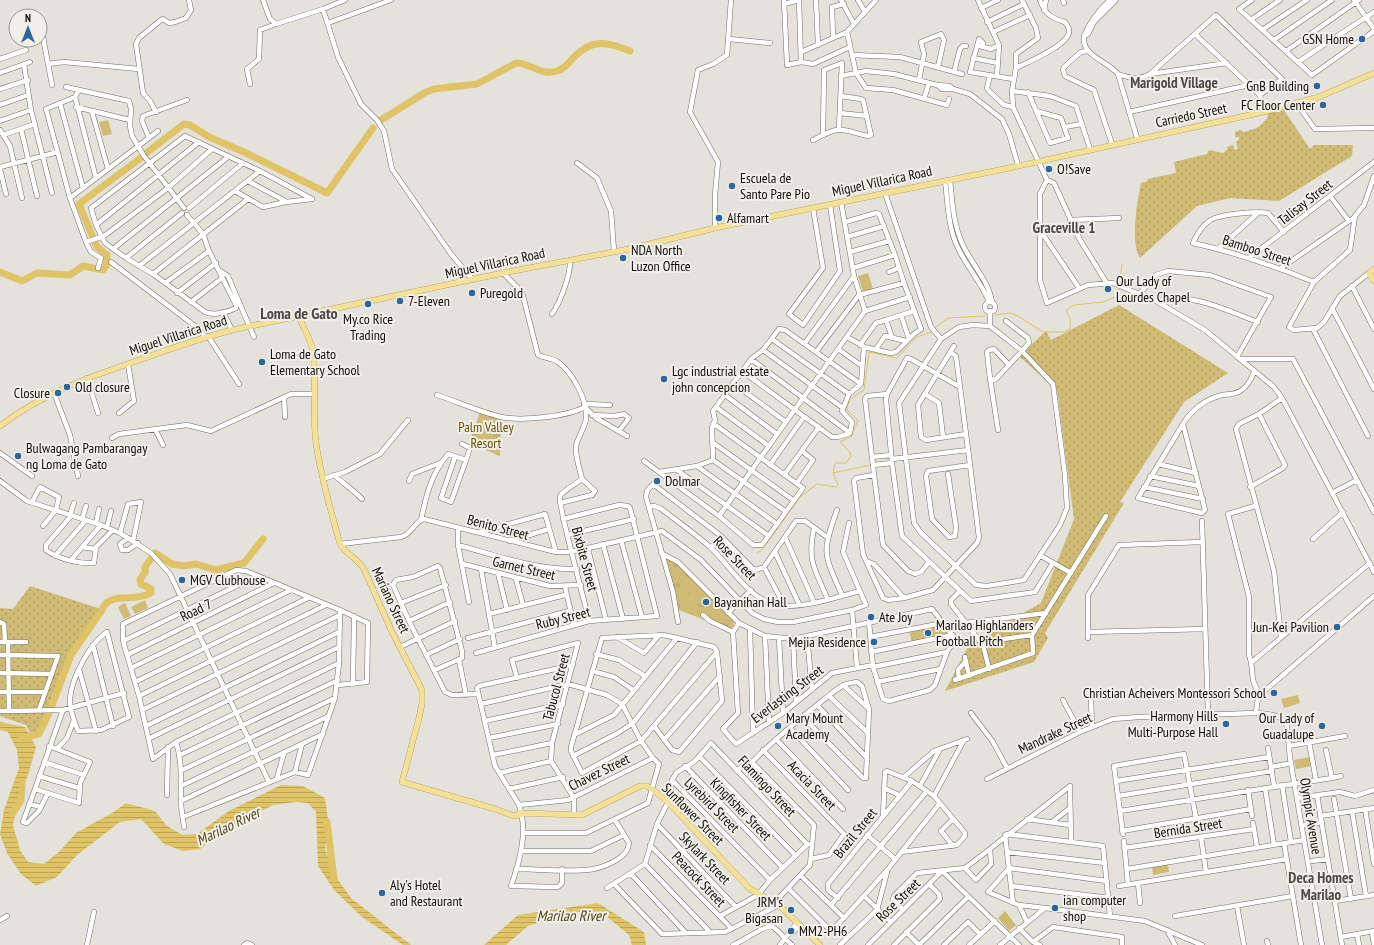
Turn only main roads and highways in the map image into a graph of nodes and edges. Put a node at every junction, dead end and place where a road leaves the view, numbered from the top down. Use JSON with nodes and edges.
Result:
{"nodes":[{"id":1,"x":1374,"y":73,"type":"edge"},
{"id":2,"x":1009,"y":168,"type":"joint"},
{"id":3,"x":1372,"y":271,"type":"edge"},
{"id":4,"x":1374,"y":281,"type":"edge"},
{"id":5,"x":299,"y":316,"type":"junction"},
{"id":6,"x":0,"y":426,"type":"edge"},
{"id":7,"x":402,"y":782,"type":"joint"},
{"id":8,"x":817,"y":944,"type":"edge"}],
"edges":[{"from":1,"to":2,"type":"main road","name":"Carriedo Street"},
{"from":2,"to":5,"type":"main road","name":"Miguel Villarica Road"},
{"from":3,"to":4,"type":"main road"},
{"from":5,"to":6,"type":"main road","name":"Miguel Villarica Road"},
{"from":5,"to":7,"type":"main road","name":"Mariano Street"},
{"from":7,"to":8,"type":"main road","name":"Sunflower Street"}]}
